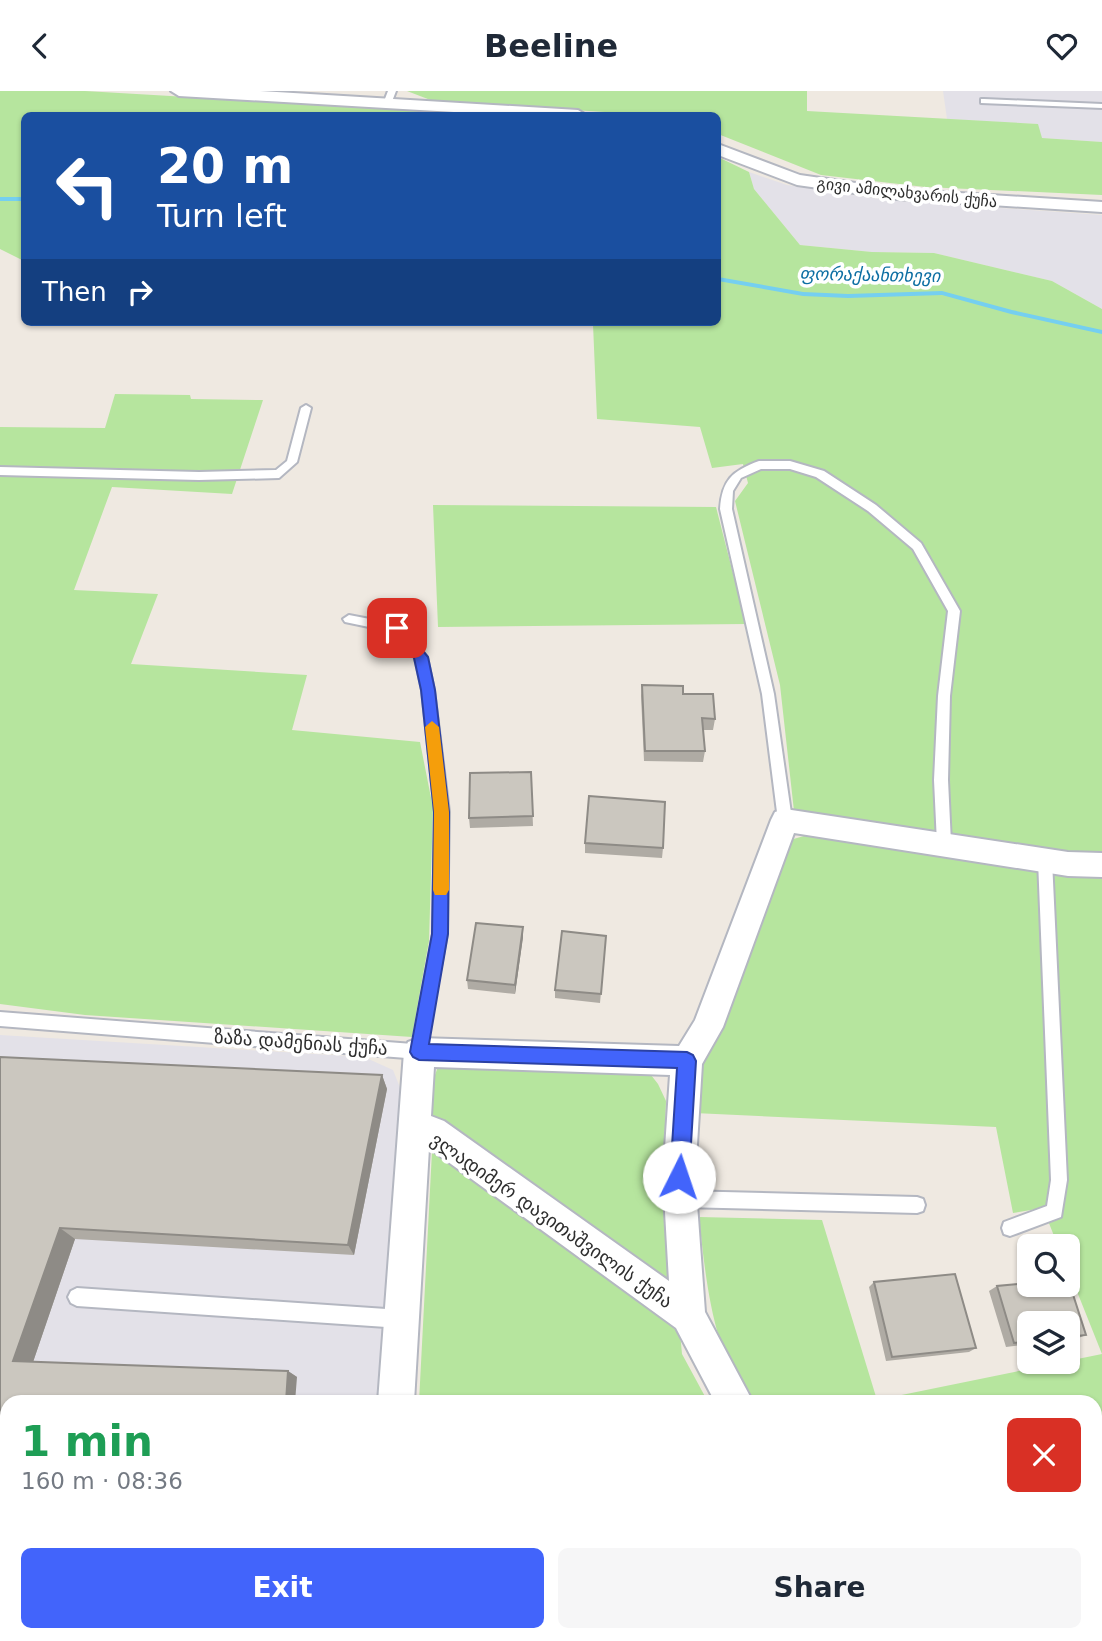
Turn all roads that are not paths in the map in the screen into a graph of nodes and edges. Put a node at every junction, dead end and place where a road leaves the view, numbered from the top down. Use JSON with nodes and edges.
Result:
{"nodes":[{"id":1,"x":178,"y":91,"type":"edge"},
{"id":2,"x":390,"y":97,"type":"edge"},
{"id":3,"x":984,"y":101,"type":"dead end"},
{"id":4,"x":1102,"y":106,"type":"edge"},
{"id":5,"x":528,"y":112,"type":"edge"},
{"id":6,"x":721,"y":150,"type":"edge"},
{"id":7,"x":1102,"y":207,"type":"edge"},
{"id":8,"x":306,"y":408,"type":"dead end"},
{"id":9,"x":0,"y":471,"type":"edge"},
{"id":10,"x":349,"y":619,"type":"dead end"},
{"id":11,"x":785,"y":820,"type":"junction"},
{"id":12,"x":944,"y":843,"type":"junction"},
{"id":13,"x":1045,"y":860,"type":"junction"},
{"id":14,"x":1102,"y":865,"type":"edge"},
{"id":15,"x":0,"y":1019,"type":"edge"},
{"id":16,"x":419,"y":1052,"type":"junction"},
{"id":17,"x":687,"y":1061,"type":"junction"},
{"id":18,"x":414,"y":1127,"type":"junction"},
{"id":19,"x":682,"y":1199,"type":"junction"},
{"id":20,"x":917,"y":1205,"type":"dead end"},
{"id":21,"x":1010,"y":1228,"type":"dead end"},
{"id":22,"x":77,"y":1297,"type":"dead end"},
{"id":23,"x":688,"y":1316,"type":"junction"},
{"id":24,"x":402,"y":1319,"type":"junction"},
{"id":25,"x":397,"y":1395,"type":"edge"},
{"id":26,"x":731,"y":1395,"type":"edge"}],
"edges":[{"from":1,"to":2,"type":"street"},
{"from":2,"to":5,"type":"street"},
{"from":3,"to":4,"type":"lane"},
{"from":6,"to":7,"type":"street","name":"გივი ამილახვარის ქუჩა"},
{"from":8,"to":9,"type":"lane"},
{"from":10,"to":16,"type":"lane"},
{"from":11,"to":12,"type":"street"},
{"from":11,"to":12,"type":"lane"},
{"from":11,"to":17,"type":"street"},
{"from":12,"to":13,"type":"street"},
{"from":13,"to":14,"type":"street"},
{"from":13,"to":21,"type":"lane"},
{"from":15,"to":16,"type":"lane","name":"ზაზა დამენიას ქუჩა"},
{"from":16,"to":17,"type":"street"},
{"from":16,"to":18,"type":"street"},
{"from":17,"to":19,"type":"street","name":"ვლადიმერ დავითაშვილის ქუჩა"},
{"from":18,"to":23,"type":"street","name":"ვლადიმერ დავითაშვილის ქუჩა"},
{"from":18,"to":24,"type":"street"},
{"from":19,"to":20,"type":"lane"},
{"from":19,"to":23,"type":"street","name":"ვლადიმერ დავითაშვილის ქუჩა"},
{"from":22,"to":24,"type":"lane"},
{"from":23,"to":26,"type":"street","name":"ვლადიმერ დავითაშვილის ქუჩა"},
{"from":24,"to":25,"type":"street"}]}
